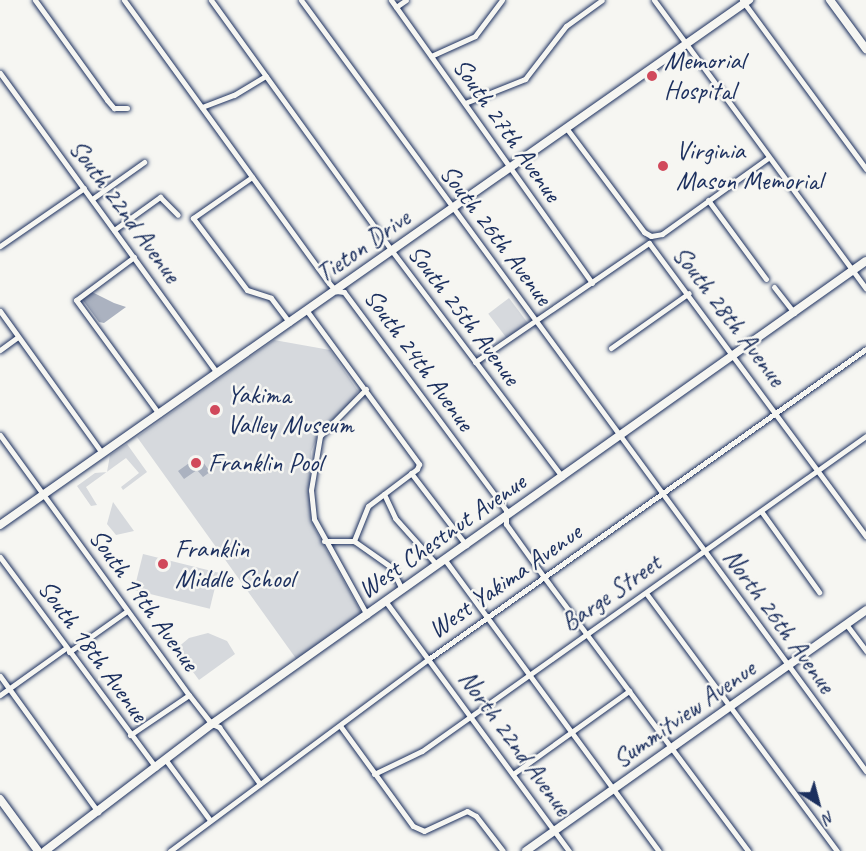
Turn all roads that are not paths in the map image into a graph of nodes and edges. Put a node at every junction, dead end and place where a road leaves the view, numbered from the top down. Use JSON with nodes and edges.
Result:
{"nodes":[{"id":1,"x":35,"y":0,"type":"edge"},
{"id":2,"x":124,"y":0,"type":"edge"},
{"id":3,"x":212,"y":0,"type":"edge"},
{"id":4,"x":301,"y":0,"type":"edge"},
{"id":5,"x":391,"y":0,"type":"edge"},
{"id":6,"x":406,"y":0,"type":"edge"},
{"id":7,"x":502,"y":0,"type":"edge"},
{"id":8,"x":602,"y":0,"type":"edge"},
{"id":9,"x":654,"y":0,"type":"edge"},
{"id":10,"x":830,"y":0,"type":"edge"},
{"id":11,"x":745,"y":1,"type":"edge"},
{"id":12,"x":396,"y":7,"type":"junction"},
{"id":13,"x":686,"y":44,"type":"junction"},
{"id":14,"x":866,"y":49,"type":"edge"},
{"id":15,"x":431,"y":56,"type":"junction"},
{"id":16,"x":0,"y":73,"type":"edge"},
{"id":17,"x":266,"y":75,"type":"junction"},
{"id":18,"x":465,"y":103,"type":"junction"},
{"id":19,"x":202,"y":107,"type":"junction"},
{"id":20,"x":127,"y":108,"type":"dead end"},
{"id":21,"x":567,"y":129,"type":"junction"},
{"id":22,"x":768,"y":158,"type":"junction"},
{"id":23,"x":144,"y":162,"type":"dead end"},
{"id":24,"x":510,"y":167,"type":"junction"},
{"id":25,"x":866,"y":169,"type":"edge"},
{"id":26,"x":252,"y":177,"type":"junction"},
{"id":27,"x":84,"y":188,"type":"junction"},
{"id":28,"x":92,"y":199,"type":"junction"},
{"id":29,"x":708,"y":201,"type":"junction"},
{"id":30,"x":451,"y":208,"type":"junction"},
{"id":31,"x":178,"y":214,"type":"dead end"},
{"id":32,"x":114,"y":230,"type":"junction"},
{"id":33,"x":0,"y":246,"type":"edge"},
{"id":34,"x":392,"y":251,"type":"junction"},
{"id":35,"x":134,"y":257,"type":"junction"},
{"id":36,"x":866,"y":261,"type":"edge"},
{"id":37,"x":852,"y":270,"type":"junction"},
{"id":38,"x":766,"y":279,"type":"dead end"},
{"id":39,"x":592,"y":283,"type":"junction"},
{"id":40,"x":774,"y":287,"type":"dead end"},
{"id":41,"x":866,"y":289,"type":"edge"},
{"id":42,"x":336,"y":291,"type":"junction"},
{"id":43,"x":689,"y":293,"type":"junction"},
{"id":44,"x":0,"y":311,"type":"edge"},
{"id":45,"x":307,"y":311,"type":"junction"},
{"id":46,"x":794,"y":313,"type":"junction"},
{"id":47,"x":290,"y":322,"type":"junction"},
{"id":48,"x":534,"y":322,"type":"junction"},
{"id":49,"x":18,"y":337,"type":"junction"},
{"id":50,"x":611,"y":348,"type":"dead end"},
{"id":51,"x":866,"y":349,"type":"edge"},
{"id":52,"x":0,"y":350,"type":"edge"},
{"id":53,"x":735,"y":356,"type":"junction"},
{"id":54,"x":475,"y":362,"type":"junction"},
{"id":55,"x":218,"y":373,"type":"junction"},
{"id":56,"x":366,"y":388,"type":"junction"},
{"id":57,"x":776,"y":412,"type":"junction"},
{"id":58,"x":159,"y":414,"type":"junction"},
{"id":59,"x":621,"y":434,"type":"junction"},
{"id":60,"x":0,"y":435,"type":"edge"},
{"id":61,"x":866,"y":436,"type":"edge"},
{"id":62,"x":102,"y":453,"type":"junction"},
{"id":63,"x":818,"y":470,"type":"junction"},
{"id":64,"x":411,"y":473,"type":"junction"},
{"id":65,"x":562,"y":477,"type":"junction"},
{"id":66,"x":663,"y":492,"type":"junction"},
{"id":67,"x":44,"y":494,"type":"junction"},
{"id":68,"x":384,"y":494,"type":"junction"},
{"id":69,"x":761,"y":511,"type":"junction"},
{"id":70,"x":505,"y":518,"type":"junction"},
{"id":71,"x":866,"y":522,"type":"edge"},
{"id":72,"x":0,"y":525,"type":"edge"},
{"id":73,"x":859,"y":527,"type":"junction"},
{"id":74,"x":866,"y":536,"type":"edge"},
{"id":75,"x":324,"y":541,"type":"junction"},
{"id":76,"x":354,"y":541,"type":"junction"},
{"id":77,"x":466,"y":545,"type":"junction"},
{"id":78,"x":704,"y":551,"type":"junction"},
{"id":79,"x":0,"y":557,"type":"edge"},
{"id":80,"x":445,"y":560,"type":"junction"},
{"id":81,"x":437,"y":565,"type":"junction"},
{"id":82,"x":544,"y":578,"type":"junction"},
{"id":83,"x":402,"y":590,"type":"junction"},
{"id":84,"x":646,"y":592,"type":"junction"},
{"id":85,"x":819,"y":592,"type":"dead end"},
{"id":86,"x":386,"y":602,"type":"junction"},
{"id":87,"x":866,"y":610,"type":"edge"},
{"id":88,"x":127,"y":611,"type":"junction"},
{"id":89,"x":367,"y":615,"type":"junction"},
{"id":90,"x":487,"y":619,"type":"junction"},
{"id":91,"x":846,"y":624,"type":"junction"},
{"id":92,"x":586,"y":634,"type":"junction"},
{"id":93,"x":67,"y":650,"type":"junction"},
{"id":94,"x":866,"y":651,"type":"edge"},
{"id":95,"x":430,"y":658,"type":"junction"},
{"id":96,"x":788,"y":666,"type":"junction"},
{"id":97,"x":528,"y":675,"type":"junction"},
{"id":98,"x":0,"y":676,"type":"edge"},
{"id":99,"x":9,"y":688,"type":"junction"},
{"id":100,"x":629,"y":691,"type":"junction"},
{"id":101,"x":0,"y":695,"type":"edge"},
{"id":102,"x":189,"y":695,"type":"junction"},
{"id":103,"x":730,"y":706,"type":"junction"},
{"id":104,"x":471,"y":716,"type":"junction"},
{"id":105,"x":212,"y":724,"type":"junction"},
{"id":106,"x":340,"y":727,"type":"junction"},
{"id":107,"x":571,"y":732,"type":"junction"},
{"id":108,"x":130,"y":735,"type":"junction"},
{"id":109,"x":671,"y":748,"type":"junction"},
{"id":110,"x":165,"y":759,"type":"junction"},
{"id":111,"x":156,"y":768,"type":"junction"},
{"id":112,"x":866,"y":771,"type":"edge"},
{"id":113,"x":374,"y":774,"type":"junction"},
{"id":114,"x":513,"y":774,"type":"junction"},
{"id":115,"x":260,"y":784,"type":"junction"},
{"id":116,"x":614,"y":789,"type":"junction"},
{"id":117,"x":0,"y":800,"type":"edge"},
{"id":118,"x":98,"y":812,"type":"junction"},
{"id":119,"x":210,"y":820,"type":"junction"},
{"id":120,"x":555,"y":832,"type":"junction"},
{"id":121,"x":38,"y":851,"type":"edge"},
{"id":122,"x":45,"y":851,"type":"edge"},
{"id":123,"x":170,"y":851,"type":"edge"},
{"id":124,"x":502,"y":851,"type":"edge"},
{"id":125,"x":526,"y":851,"type":"edge"},
{"id":126,"x":569,"y":851,"type":"edge"},
{"id":127,"x":659,"y":851,"type":"edge"},
{"id":128,"x":747,"y":851,"type":"edge"},
{"id":129,"x":837,"y":851,"type":"edge"}],
"edges":[{"from":1,"to":20,"type":"street"},
{"from":2,"to":19,"type":"street","name":"South 24th Avenue"},
{"from":3,"to":17,"type":"street","name":"South 25th Avenue"},
{"from":4,"to":30,"type":"street","name":"South 26th Avenue"},
{"from":5,"to":12,"type":"street","name":"South 27th Avenue"},
{"from":6,"to":12,"type":"street"},
{"from":7,"to":15,"type":"street"},
{"from":8,"to":18,"type":"street"},
{"from":9,"to":13,"type":"street"},
{"from":10,"to":14,"type":"main road"},
{"from":11,"to":13,"type":"main road","name":"Tieton Drive"},
{"from":11,"to":25,"type":"street"},
{"from":12,"to":15,"type":"street","name":"South 27th Avenue"},
{"from":13,"to":21,"type":"main road","name":"Tieton Drive"},
{"from":13,"to":22,"type":"street"},
{"from":15,"to":18,"type":"street","name":"South 27th Avenue"},
{"from":16,"to":27,"type":"street","name":"South 22nd Avenue"},
{"from":17,"to":19,"type":"street"},
{"from":17,"to":34,"type":"street","name":"South 25th Avenue"},
{"from":18,"to":24,"type":"street","name":"South 27th Avenue"},
{"from":19,"to":26,"type":"street","name":"South 24th Avenue"},
{"from":21,"to":24,"type":"main road","name":"Tieton Drive"},
{"from":21,"to":29,"type":"street","name":"South 28th Avenue"},
{"from":22,"to":29,"type":"street"},
{"from":22,"to":37,"type":"street"},
{"from":23,"to":28,"type":"street"},
{"from":24,"to":30,"type":"main road","name":"Tieton Drive"},
{"from":24,"to":39,"type":"street","name":"South 27th Avenue"},
{"from":26,"to":42,"type":"street","name":"South 24th Avenue"},
{"from":26,"to":47,"type":"street"},
{"from":27,"to":28,"type":"street","name":"South 22nd Avenue"},
{"from":27,"to":33,"type":"street"},
{"from":28,"to":32,"type":"street","name":"South 22nd Avenue"},
{"from":29,"to":38,"type":"street"},
{"from":30,"to":34,"type":"main road","name":"Tieton Drive"},
{"from":30,"to":48,"type":"street","name":"South 26th Avenue"},
{"from":31,"to":32,"type":"street"},
{"from":32,"to":35,"type":"street","name":"South 22nd Avenue"},
{"from":34,"to":42,"type":"main road","name":"Tieton Drive"},
{"from":34,"to":54,"type":"street","name":"South 25th Avenue"},
{"from":35,"to":55,"type":"street","name":"South 22nd Avenue"},
{"from":35,"to":58,"type":"street"},
{"from":36,"to":37,"type":"main road","name":"West Chestnut Avenue"},
{"from":37,"to":41,"type":"street"},
{"from":37,"to":46,"type":"main road","name":"West Chestnut Avenue"},
{"from":39,"to":43,"type":"street","name":"South 28th Avenue"},
{"from":39,"to":48,"type":"street"},
{"from":40,"to":46,"type":"street"},
{"from":42,"to":45,"type":"main road","name":"Tieton Drive"},
{"from":42,"to":70,"type":"street","name":"South 24th Avenue"},
{"from":43,"to":50,"type":"street"},
{"from":43,"to":53,"type":"street","name":"South 28th Avenue"},
{"from":44,"to":49,"type":"street"},
{"from":45,"to":47,"type":"main road","name":"Tieton Drive"},
{"from":45,"to":56,"type":"street"},
{"from":46,"to":53,"type":"main road","name":"West Chestnut Avenue"},
{"from":47,"to":55,"type":"main road","name":"Tieton Drive"},
{"from":48,"to":54,"type":"street"},
{"from":48,"to":59,"type":"street","name":"South 26th Avenue"},
{"from":49,"to":52,"type":"street"},
{"from":49,"to":62,"type":"street"},
{"from":51,"to":57,"type":"street","name":"West Yakima Avenue"},
{"from":53,"to":57,"type":"street","name":"South 28th Avenue"},
{"from":53,"to":59,"type":"main road","name":"West Chestnut Avenue"},
{"from":54,"to":65,"type":"street","name":"South 25th Avenue"},
{"from":55,"to":58,"type":"main road","name":"Tieton Drive"},
{"from":56,"to":64,"type":"street"},
{"from":56,"to":75,"type":"street"},
{"from":57,"to":63,"type":"street","name":"South 28th Avenue"},
{"from":57,"to":66,"type":"street","name":"West Yakima Avenue"},
{"from":58,"to":62,"type":"main road","name":"Tieton Drive"},
{"from":59,"to":65,"type":"main road","name":"West Chestnut Avenue"},
{"from":59,"to":66,"type":"street","name":"South 26th Avenue"},
{"from":60,"to":67,"type":"street","name":"South 19th Avenue"},
{"from":61,"to":63,"type":"street","name":"Barge Street"},
{"from":62,"to":67,"type":"main road","name":"Tieton Drive"},
{"from":63,"to":69,"type":"street","name":"Barge Street"},
{"from":63,"to":73,"type":"street","name":"South 28th Avenue"},
{"from":64,"to":68,"type":"street"},
{"from":64,"to":77,"type":"street"},
{"from":65,"to":70,"type":"main road","name":"West Chestnut Avenue"},
{"from":66,"to":78,"type":"street","name":"North 26th Avenue"},
{"from":66,"to":82,"type":"street","name":"West Yakima Avenue"},
{"from":67,"to":72,"type":"main road","name":"Tieton Drive"},
{"from":67,"to":88,"type":"street","name":"South 19th Avenue"},
{"from":68,"to":76,"type":"street"},
{"from":68,"to":81,"type":"street"},
{"from":69,"to":78,"type":"street","name":"Barge Street"},
{"from":69,"to":85,"type":"street"},
{"from":70,"to":77,"type":"main road","name":"West Chestnut Avenue"},
{"from":70,"to":82,"type":"street","name":"South 24th Avenue"},
{"from":71,"to":73,"type":"street"},
{"from":73,"to":74,"type":"street","name":"South 28th Avenue"},
{"from":75,"to":76,"type":"street"},
{"from":75,"to":89,"type":"street"},
{"from":76,"to":83,"type":"street"},
{"from":77,"to":80,"type":"main road","name":"West Chestnut Avenue"},
{"from":78,"to":84,"type":"street","name":"Barge Street"},
{"from":78,"to":96,"type":"street","name":"North 26th Avenue"},
{"from":79,"to":93,"type":"street","name":"South 18th Avenue"},
{"from":80,"to":81,"type":"main road","name":"West Chestnut Avenue"},
{"from":80,"to":90,"type":"street"},
{"from":81,"to":83,"type":"main road","name":"West Chestnut Avenue"},
{"from":82,"to":90,"type":"street","name":"West Yakima Avenue"},
{"from":82,"to":92,"type":"street","name":"South 24th Avenue"},
{"from":83,"to":86,"type":"main road","name":"West Chestnut Avenue"},
{"from":84,"to":92,"type":"street","name":"Barge Street"},
{"from":84,"to":103,"type":"street"},
{"from":86,"to":89,"type":"main road","name":"West Chestnut Avenue"},
{"from":86,"to":95,"type":"street"},
{"from":87,"to":91,"type":"main road","name":"Summitview Avenue"},
{"from":88,"to":93,"type":"street"},
{"from":88,"to":102,"type":"street","name":"South 19th Avenue"},
{"from":89,"to":105,"type":"main road","name":"West Chestnut Avenue"},
{"from":90,"to":95,"type":"street","name":"West Yakima Avenue"},
{"from":90,"to":97,"type":"street"},
{"from":91,"to":94,"type":"street"},
{"from":91,"to":96,"type":"main road","name":"Summitview Avenue"},
{"from":92,"to":97,"type":"street","name":"Barge Street"},
{"from":92,"to":100,"type":"street","name":"South 24th Avenue"},
{"from":93,"to":99,"type":"street"},
{"from":93,"to":108,"type":"street","name":"South 18th Avenue"},
{"from":95,"to":104,"type":"street","name":"North 22nd Avenue"},
{"from":95,"to":106,"type":"street","name":"West Yakima Avenue"},
{"from":96,"to":103,"type":"main road","name":"Summitview Avenue"},
{"from":96,"to":112,"type":"street","name":"North 26th Avenue"},
{"from":97,"to":104,"type":"street","name":"Barge Street"},
{"from":97,"to":107,"type":"street"},
{"from":98,"to":99,"type":"street"},
{"from":99,"to":101,"type":"street"},
{"from":99,"to":118,"type":"street"},
{"from":100,"to":107,"type":"street"},
{"from":100,"to":109,"type":"street","name":"South 24th Avenue"},
{"from":102,"to":105,"type":"street","name":"South 19th Avenue"},
{"from":102,"to":108,"type":"street"},
{"from":103,"to":109,"type":"main road","name":"Summitview Avenue"},
{"from":103,"to":129,"type":"street"},
{"from":104,"to":113,"type":"street","name":"Barge Street"},
{"from":104,"to":114,"type":"street","name":"North 22nd Avenue"},
{"from":105,"to":110,"type":"main road","name":"West Chestnut Avenue"},
{"from":105,"to":115,"type":"street","name":"South 19th Avenue"},
{"from":106,"to":113,"type":"street"},
{"from":106,"to":115,"type":"street","name":"West Yakima Avenue"},
{"from":107,"to":114,"type":"street"},
{"from":107,"to":116,"type":"street"},
{"from":108,"to":111,"type":"street","name":"South 18th Avenue"},
{"from":109,"to":116,"type":"main road","name":"Summitview Avenue"},
{"from":109,"to":128,"type":"street","name":"South 24th Avenue"},
{"from":110,"to":111,"type":"main road","name":"West Chestnut Avenue"},
{"from":110,"to":119,"type":"street"},
{"from":111,"to":118,"type":"main road","name":"West Chestnut Avenue"},
{"from":113,"to":124,"type":"street"},
{"from":114,"to":120,"type":"street","name":"North 22nd Avenue"},
{"from":115,"to":119,"type":"street","name":"West Yakima Avenue"},
{"from":116,"to":120,"type":"main road","name":"Summitview Avenue"},
{"from":116,"to":127,"type":"street"},
{"from":117,"to":121,"type":"main road"},
{"from":118,"to":122,"type":"main road","name":"West Chestnut Avenue"},
{"from":119,"to":123,"type":"street","name":"West Yakima Avenue"},
{"from":120,"to":125,"type":"main road","name":"Summitview Avenue"},
{"from":120,"to":126,"type":"street","name":"North 22nd Avenue"}]}
